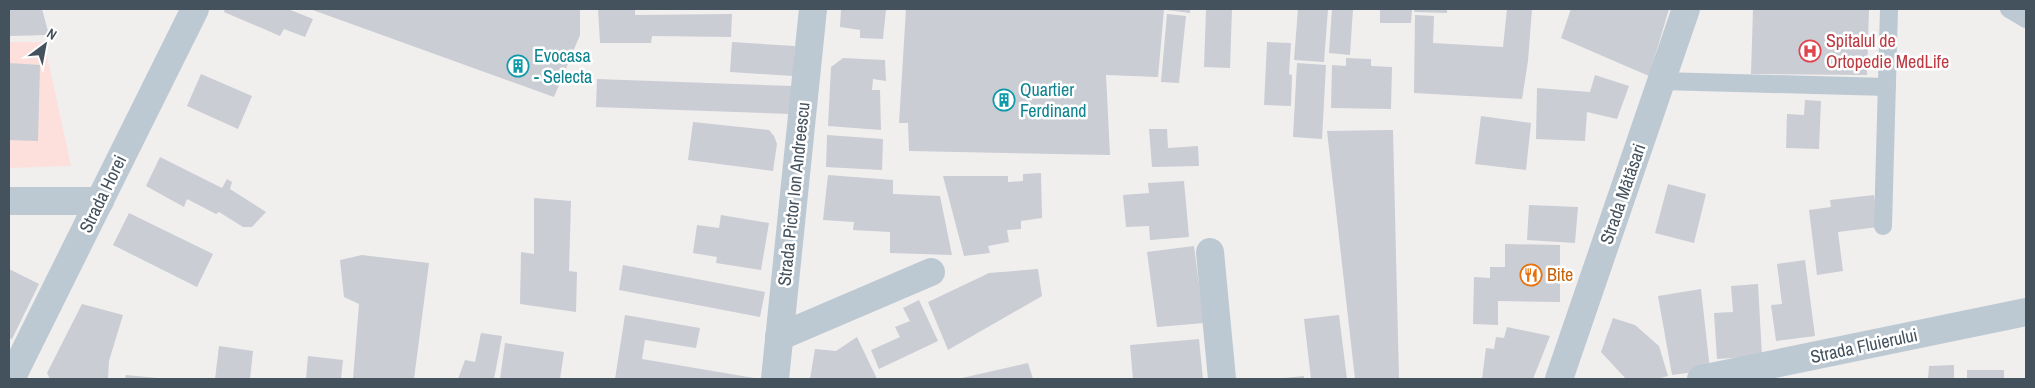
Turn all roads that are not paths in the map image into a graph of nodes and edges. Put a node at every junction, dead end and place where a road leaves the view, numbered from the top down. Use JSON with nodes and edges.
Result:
{"nodes":[{"id":1,"x":195,"y":9,"type":"edge"},
{"id":2,"x":813,"y":9,"type":"edge"},
{"id":3,"x":1686,"y":9,"type":"edge"},
{"id":4,"x":1889,"y":9,"type":"edge"},
{"id":5,"x":2009,"y":9,"type":"edge"},
{"id":6,"x":2026,"y":19,"type":"edge"},
{"id":7,"x":1661,"y":81,"type":"junction"},
{"id":8,"x":1887,"y":87,"type":"junction"},
{"id":9,"x":9,"y":201,"type":"edge"},
{"id":10,"x":100,"y":202,"type":"junction"},
{"id":11,"x":1883,"y":226,"type":"dead end"},
{"id":12,"x":1210,"y":252,"type":"dead end"},
{"id":13,"x":931,"y":272,"type":"dead end"},
{"id":14,"x":2026,"y":312,"type":"edge"},
{"id":15,"x":780,"y":337,"type":"junction"},
{"id":16,"x":11,"y":379,"type":"edge"},
{"id":17,"x":775,"y":379,"type":"edge"},
{"id":18,"x":1222,"y":379,"type":"edge"},
{"id":19,"x":1560,"y":379,"type":"edge"},
{"id":20,"x":1701,"y":379,"type":"edge"}],
"edges":[{"from":1,"to":10,"type":"street","name":"Strada Horei"},
{"from":2,"to":15,"type":"street","name":"Strada Pictor Ion Andreescu"},
{"from":3,"to":7,"type":"street","name":"Strada Mătăsari"},
{"from":4,"to":8,"type":"lane"},
{"from":5,"to":6,"type":"lane"},
{"from":7,"to":8,"type":"lane"},
{"from":7,"to":19,"type":"street","name":"Strada Mătăsari"},
{"from":8,"to":11,"type":"lane"},
{"from":9,"to":10,"type":"street"},
{"from":10,"to":16,"type":"street","name":"Strada Horei"},
{"from":12,"to":18,"type":"street"},
{"from":13,"to":15,"type":"street"},
{"from":14,"to":20,"type":"street","name":"Strada Fluierului"},
{"from":15,"to":17,"type":"street","name":"Strada Pictor Ion Andreescu"}]}
